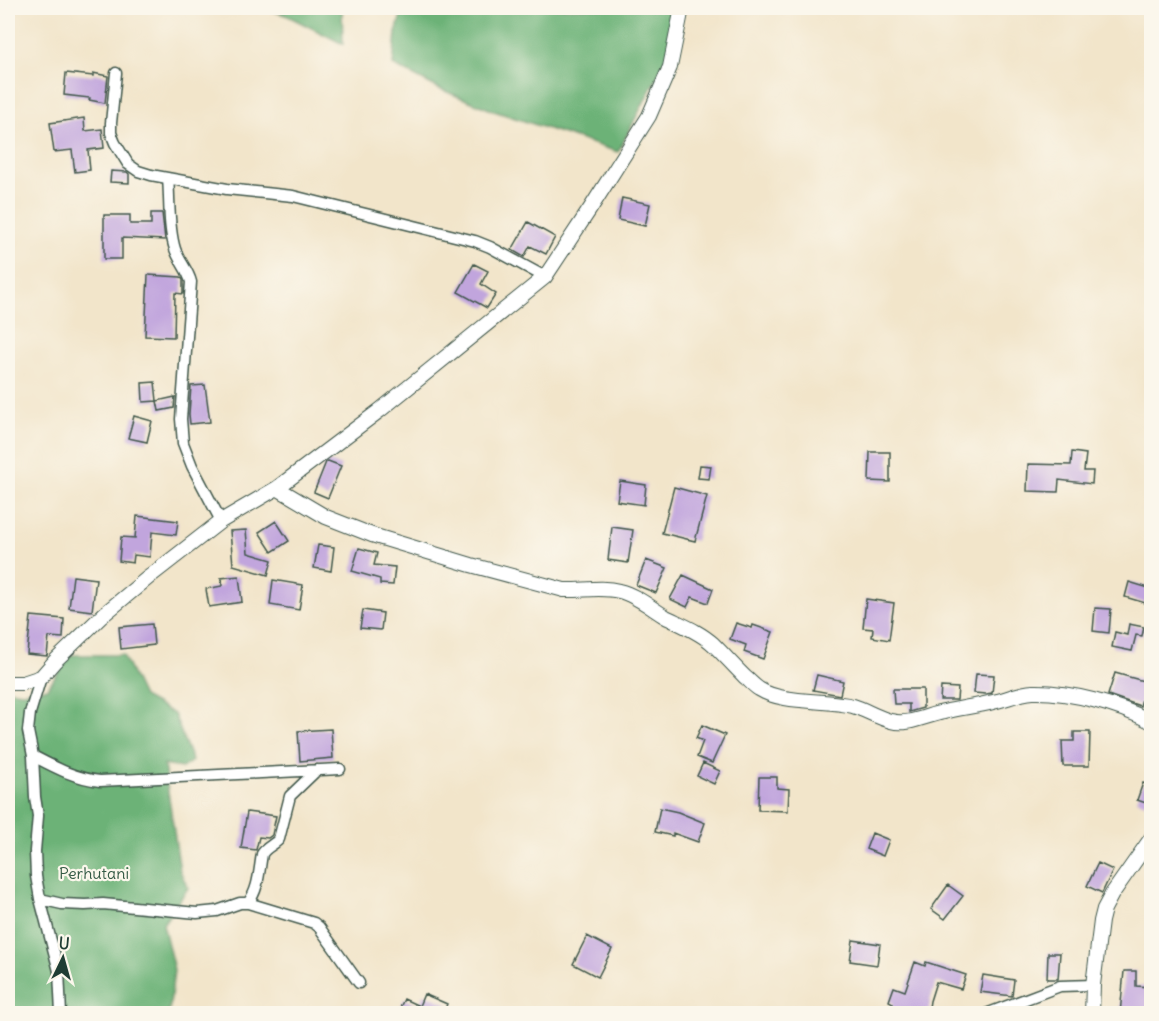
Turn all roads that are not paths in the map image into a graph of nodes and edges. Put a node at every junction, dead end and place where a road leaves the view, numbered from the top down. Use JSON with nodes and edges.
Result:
{"nodes":[{"id":1,"x":682,"y":8,"type":"edge"},
{"id":2,"x":116,"y":73,"type":"dead end"},
{"id":3,"x":168,"y":178,"type":"junction"},
{"id":4,"x":545,"y":277,"type":"junction"},
{"id":5,"x":277,"y":488,"type":"junction"},
{"id":6,"x":221,"y":521,"type":"junction"},
{"id":7,"x":41,"y":677,"type":"junction"},
{"id":8,"x":23,"y":682,"type":"junction"},
{"id":9,"x":8,"y":683,"type":"edge"},
{"id":10,"x":34,"y":698,"type":"junction"},
{"id":11,"x":1152,"y":722,"type":"edge"},
{"id":12,"x":33,"y":756,"type":"junction"},
{"id":13,"x":340,"y":769,"type":"dead end"},
{"id":14,"x":316,"y":770,"type":"junction"},
{"id":15,"x":1152,"y":837,"type":"edge"},
{"id":16,"x":40,"y":899,"type":"junction"},
{"id":17,"x":248,"y":903,"type":"junction"},
{"id":18,"x":359,"y":982,"type":"dead end"},
{"id":19,"x":1093,"y":985,"type":"junction"},
{"id":20,"x":61,"y":1014,"type":"edge"},
{"id":21,"x":986,"y":1014,"type":"edge"},
{"id":22,"x":1092,"y":1014,"type":"edge"}],
"edges":[{"from":1,"to":4,"type":"street"},
{"from":2,"to":3,"type":"street"},
{"from":3,"to":4,"type":"street"},
{"from":3,"to":6,"type":"street"},
{"from":4,"to":5,"type":"street"},
{"from":5,"to":6,"type":"street"},
{"from":5,"to":11,"type":"street"},
{"from":6,"to":7,"type":"street"},
{"from":7,"to":8,"type":"street"},
{"from":7,"to":10,"type":"street"},
{"from":8,"to":9,"type":"street"},
{"from":8,"to":10,"type":"street"},
{"from":10,"to":12,"type":"street"},
{"from":12,"to":14,"type":"street"},
{"from":12,"to":16,"type":"street"},
{"from":13,"to":14,"type":"street"},
{"from":14,"to":17,"type":"street"},
{"from":15,"to":19,"type":"street"},
{"from":16,"to":17,"type":"street"},
{"from":16,"to":20,"type":"street"},
{"from":17,"to":18,"type":"street"},
{"from":19,"to":21,"type":"street"},
{"from":19,"to":22,"type":"street"}]}
